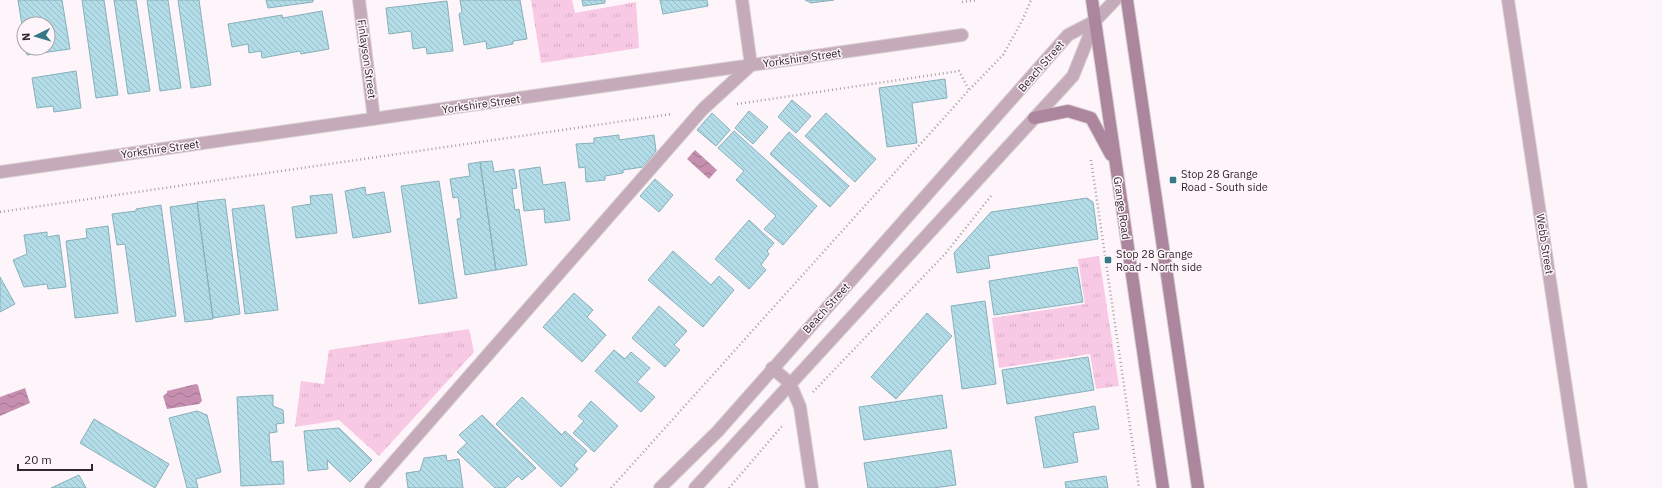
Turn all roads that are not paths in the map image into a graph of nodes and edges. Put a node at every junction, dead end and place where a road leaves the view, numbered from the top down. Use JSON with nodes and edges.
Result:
{"nodes":[{"id":1,"x":359,"y":0,"type":"edge"},
{"id":2,"x":742,"y":0,"type":"edge"},
{"id":3,"x":1092,"y":0,"type":"edge"},
{"id":4,"x":1116,"y":0,"type":"edge"},
{"id":5,"x":1127,"y":0,"type":"edge"},
{"id":6,"x":1508,"y":0,"type":"edge"},
{"id":7,"x":1095,"y":21,"type":"junction"},
{"id":8,"x":962,"y":35,"type":"dead end"},
{"id":9,"x":751,"y":65,"type":"junction"},
{"id":10,"x":1034,"y":118,"type":"junction"},
{"id":11,"x":374,"y":119,"type":"junction"},
{"id":12,"x":1115,"y":161,"type":"junction"},
{"id":13,"x":0,"y":172,"type":"edge"},
{"id":14,"x":772,"y":368,"type":"junction"},
{"id":15,"x":790,"y":383,"type":"junction"},
{"id":16,"x":370,"y":488,"type":"edge"},
{"id":17,"x":660,"y":488,"type":"edge"},
{"id":18,"x":695,"y":488,"type":"edge"},
{"id":19,"x":812,"y":488,"type":"edge"},
{"id":20,"x":1163,"y":488,"type":"edge"},
{"id":21,"x":1198,"y":488,"type":"edge"},
{"id":22,"x":1581,"y":488,"type":"edge"}],
"edges":[{"from":1,"to":11,"type":"street","name":"Finlayson Street"},
{"from":2,"to":9,"type":"street"},
{"from":3,"to":7,"type":"main road","name":"Grange Road"},
{"from":4,"to":7,"type":"street"},
{"from":5,"to":21,"type":"main road"},
{"from":6,"to":22,"type":"street","name":"Webb Street"},
{"from":7,"to":10,"type":"street"},
{"from":7,"to":12,"type":"main road","name":"Grange Road"},
{"from":7,"to":14,"type":"street","name":"Beach Street"},
{"from":8,"to":9,"type":"street","name":"Yorkshire Street"},
{"from":9,"to":11,"type":"street","name":"Yorkshire Street"},
{"from":9,"to":16,"type":"street"},
{"from":10,"to":12,"type":"main road"},
{"from":10,"to":15,"type":"street"},
{"from":11,"to":13,"type":"street","name":"Yorkshire Street"},
{"from":12,"to":20,"type":"main road","name":"Grange Road"},
{"from":14,"to":15,"type":"street"},
{"from":14,"to":17,"type":"street","name":"Beach Street"},
{"from":15,"to":18,"type":"street"},
{"from":15,"to":19,"type":"street"}]}
